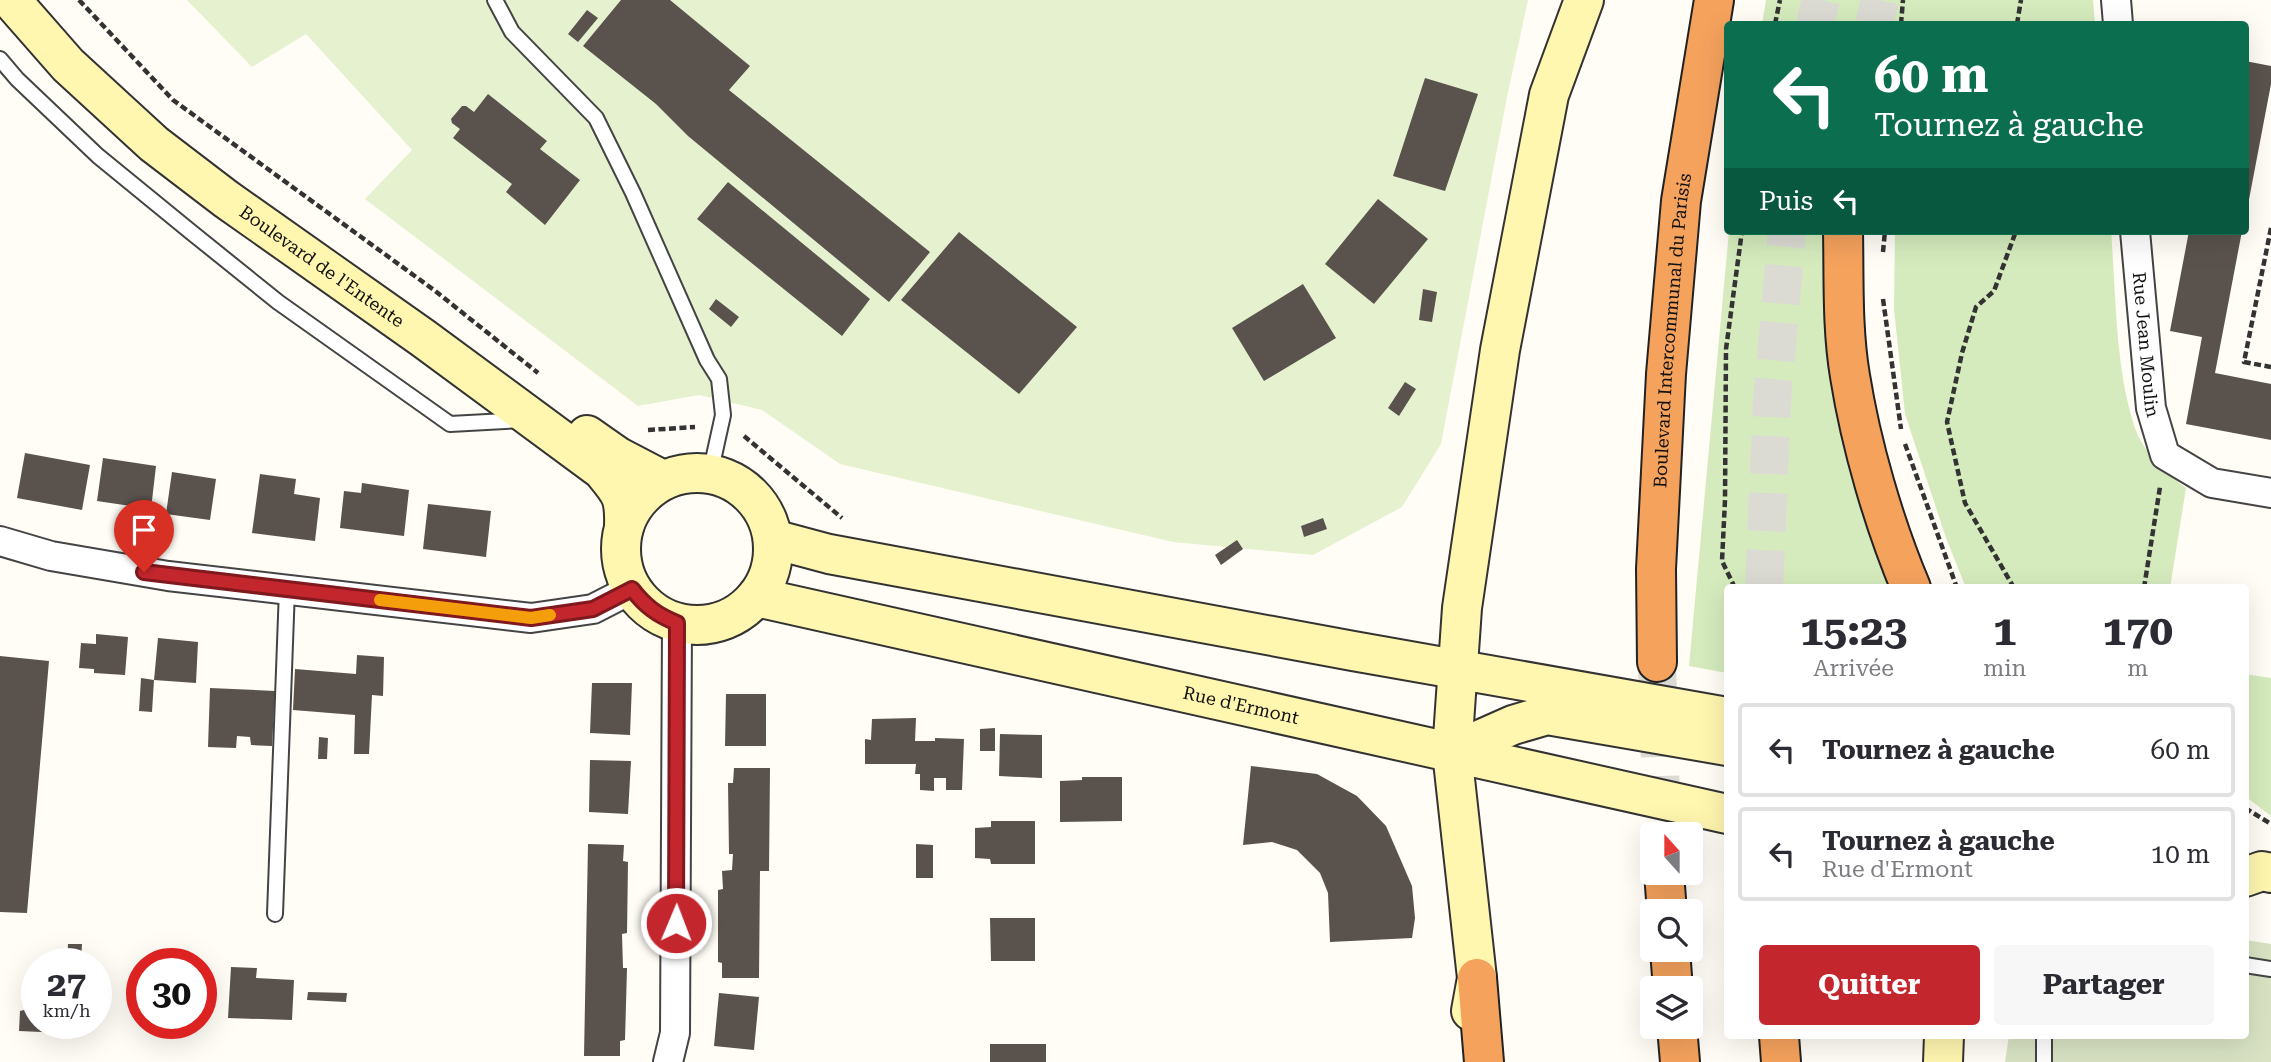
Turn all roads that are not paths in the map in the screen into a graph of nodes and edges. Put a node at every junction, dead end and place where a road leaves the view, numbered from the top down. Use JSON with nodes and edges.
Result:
{"nodes":[{"id":1,"x":11,"y":0,"type":"edge"},
{"id":2,"x":43,"y":0,"type":"edge"},
{"id":3,"x":495,"y":0,"type":"edge"},
{"id":4,"x":1584,"y":0,"type":"edge"},
{"id":5,"x":1714,"y":0,"type":"edge"},
{"id":6,"x":2116,"y":0,"type":"edge"},
{"id":7,"x":2118,"y":21,"type":"edge"},
{"id":8,"x":0,"y":60,"type":"edge"},
{"id":9,"x":1843,"y":235,"type":"edge"},
{"id":10,"x":2135,"y":235,"type":"edge"},
{"id":11,"x":533,"y":420,"type":"junction"},
{"id":12,"x":710,"y":474,"type":"junction"},
{"id":13,"x":663,"y":480,"type":"junction"},
{"id":14,"x":2271,"y":493,"type":"edge"},
{"id":15,"x":624,"y":527,"type":"junction"},
{"id":16,"x":773,"y":539,"type":"junction"},
{"id":17,"x":0,"y":541,"type":"edge"},
{"id":18,"x":1909,"y":584,"type":"edge"},
{"id":19,"x":287,"y":589,"type":"junction"},
{"id":20,"x":632,"y":589,"type":"junction"},
{"id":21,"x":757,"y":597,"type":"junction"},
{"id":22,"x":677,"y":623,"type":"junction"},
{"id":23,"x":1657,"y":662,"type":"tunnel mouth"},
{"id":24,"x":1459,"y":669,"type":"junction"},
{"id":25,"x":1724,"y":715,"type":"edge"},
{"id":26,"x":1724,"y":745,"type":"edge"},
{"id":27,"x":1452,"y":752,"type":"junction"},
{"id":28,"x":1722,"y":810,"type":"edge"},
{"id":29,"x":275,"y":914,"type":"dead end"},
{"id":30,"x":2249,"y":966,"type":"edge"},
{"id":31,"x":2271,"y":970,"type":"edge"},
{"id":32,"x":1477,"y":978,"type":"junction"},
{"id":33,"x":1678,"y":1039,"type":"edge"},
{"id":34,"x":1779,"y":1039,"type":"edge"},
{"id":35,"x":1944,"y":1039,"type":"edge"},
{"id":36,"x":2044,"y":1039,"type":"edge"},
{"id":37,"x":668,"y":1062,"type":"edge"},
{"id":38,"x":1468,"y":1062,"type":"edge"},
{"id":39,"x":1484,"y":1062,"type":"edge"},
{"id":40,"x":1681,"y":1062,"type":"edge"},
{"id":41,"x":1781,"y":1062,"type":"edge"},
{"id":42,"x":1943,"y":1062,"type":"edge"},
{"id":43,"x":2044,"y":1062,"type":"edge"}],
"edges":[{"from":1,"to":11,"type":"main road","name":"Boulevard de l'Entente"},
{"from":2,"to":13,"type":"main road","name":"Boulevard de l'Entente"},
{"from":3,"to":12,"type":"lane"},
{"from":4,"to":24,"type":"main road"},
{"from":5,"to":23,"type":"highway","name":"Boulevard Intercommunal du Parisis"},
{"from":6,"to":7,"type":"street"},
{"from":8,"to":11,"type":"lane"},
{"from":9,"to":18,"type":"highway"},
{"from":10,"to":14,"type":"street","name":"Rue Jean Moulin"},
{"from":11,"to":15,"type":"main road","name":"Boulevard de l'Entente"},
{"from":12,"to":13,"type":"main road"},
{"from":12,"to":16,"type":"main road"},
{"from":13,"to":15,"type":"main road"},
{"from":15,"to":20,"type":"main road"},
{"from":16,"to":21,"type":"main road"},
{"from":16,"to":24,"type":"main road"},
{"from":17,"to":19,"type":"street"},
{"from":19,"to":20,"type":"street"},
{"from":19,"to":29,"type":"lane"},
{"from":20,"to":22,"type":"main road"},
{"from":21,"to":22,"type":"main road"},
{"from":21,"to":27,"type":"main road","name":"Rue d'Ermont"},
{"from":22,"to":37,"type":"street"},
{"from":24,"to":25,"type":"main road"},
{"from":24,"to":27,"type":"main road"},
{"from":26,"to":27,"type":"main road"},
{"from":27,"to":28,"type":"main road","name":"Rue d'Ermont"},
{"from":27,"to":32,"type":"main road"},
{"from":30,"to":31,"type":"lane"},
{"from":32,"to":38,"type":"main road"},
{"from":32,"to":39,"type":"highway"},
{"from":33,"to":40,"type":"highway"},
{"from":34,"to":41,"type":"highway"},
{"from":35,"to":42,"type":"main road"},
{"from":36,"to":43,"type":"lane"}]}
